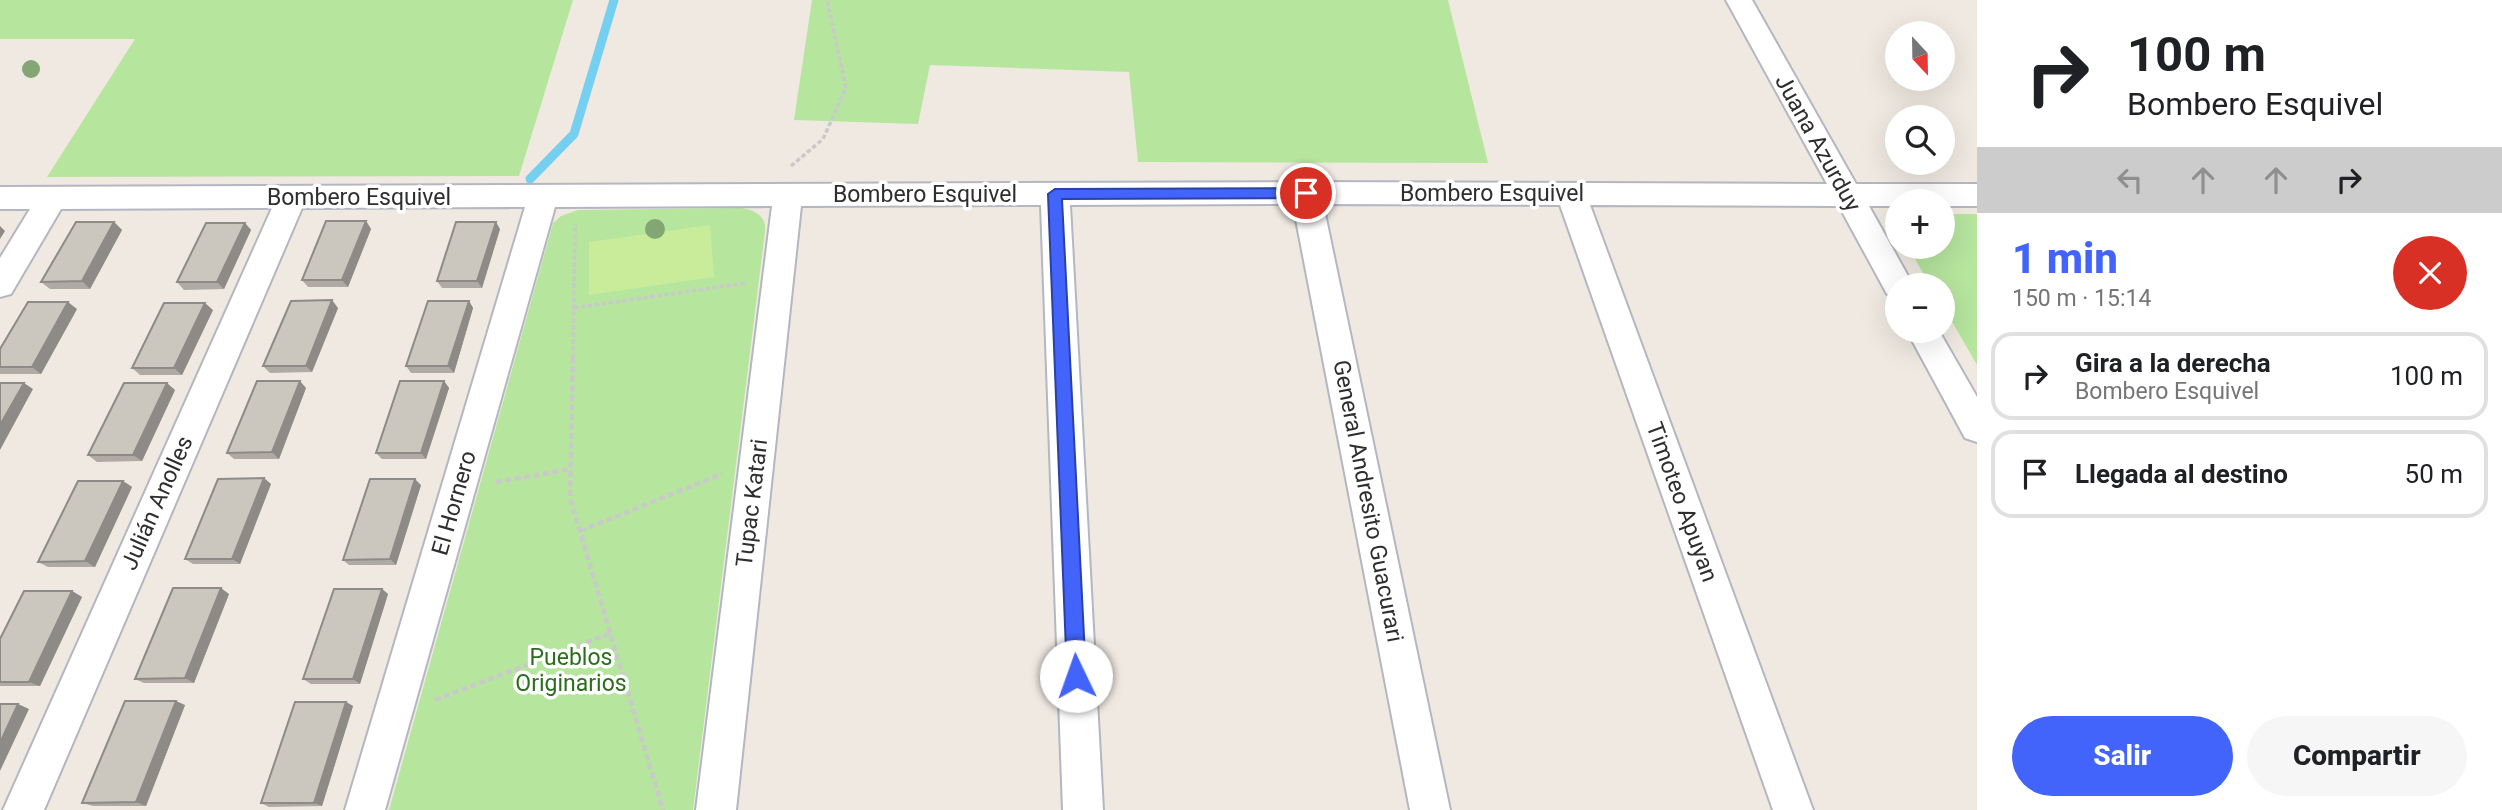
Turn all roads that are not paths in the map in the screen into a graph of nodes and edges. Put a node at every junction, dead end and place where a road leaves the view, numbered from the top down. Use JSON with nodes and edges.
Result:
{"nodes":[{"id":1,"x":1739,"y":0,"type":"edge"},
{"id":2,"x":1306,"y":193,"type":"junction"},
{"id":3,"x":1571,"y":193,"type":"junction"},
{"id":4,"x":1055,"y":194,"type":"junction"},
{"id":5,"x":772,"y":195,"type":"junction"},
{"id":6,"x":1847,"y":195,"type":"junction"},
{"id":7,"x":1977,"y":195,"type":"edge"},
{"id":8,"x":292,"y":197,"type":"junction"},
{"id":9,"x":543,"y":197,"type":"junction"},
{"id":10,"x":0,"y":198,"type":"edge"},
{"id":11,"x":52,"y":198,"type":"junction"},
{"id":12,"x":1891,"y":273,"type":"edge"},
{"id":13,"x":0,"y":285,"type":"edge"},
{"id":14,"x":1930,"y":343,"type":"edge"},
{"id":15,"x":1977,"y":428,"type":"edge"},
{"id":16,"x":23,"y":810,"type":"edge"},
{"id":17,"x":365,"y":810,"type":"edge"},
{"id":18,"x":716,"y":810,"type":"edge"},
{"id":19,"x":1083,"y":810,"type":"edge"},
{"id":20,"x":1430,"y":810,"type":"edge"},
{"id":21,"x":1793,"y":810,"type":"edge"}],
"edges":[{"from":1,"to":6,"type":"street","name":"Juana Azurduy"},
{"from":2,"to":3,"type":"street","name":"Bombero Esquivel"},
{"from":2,"to":4,"type":"street","name":"Bombero Esquivel"},
{"from":2,"to":20,"type":"street","name":"General Andresito Guacurari"},
{"from":3,"to":6,"type":"street","name":"Bombero Esquivel"},
{"from":3,"to":21,"type":"street","name":"Timoteo Apuyan"},
{"from":4,"to":5,"type":"street","name":"Bombero Esquivel"},
{"from":4,"to":19,"type":"street"},
{"from":5,"to":9,"type":"street","name":"Bombero Esquivel"},
{"from":5,"to":18,"type":"street","name":"Tupac Katari"},
{"from":6,"to":7,"type":"street","name":"Bombero Esquivel"},
{"from":6,"to":12,"type":"street","name":"Juana Azurduy"},
{"from":8,"to":9,"type":"street","name":"Bombero Esquivel"},
{"from":8,"to":11,"type":"street","name":"Bombero Esquivel"},
{"from":8,"to":16,"type":"street","name":"Julián Anolles"},
{"from":9,"to":17,"type":"street","name":"El Hornero"},
{"from":10,"to":11,"type":"street","name":"Bombero Esquivel"},
{"from":11,"to":13,"type":"street"},
{"from":14,"to":15,"type":"street"}]}
